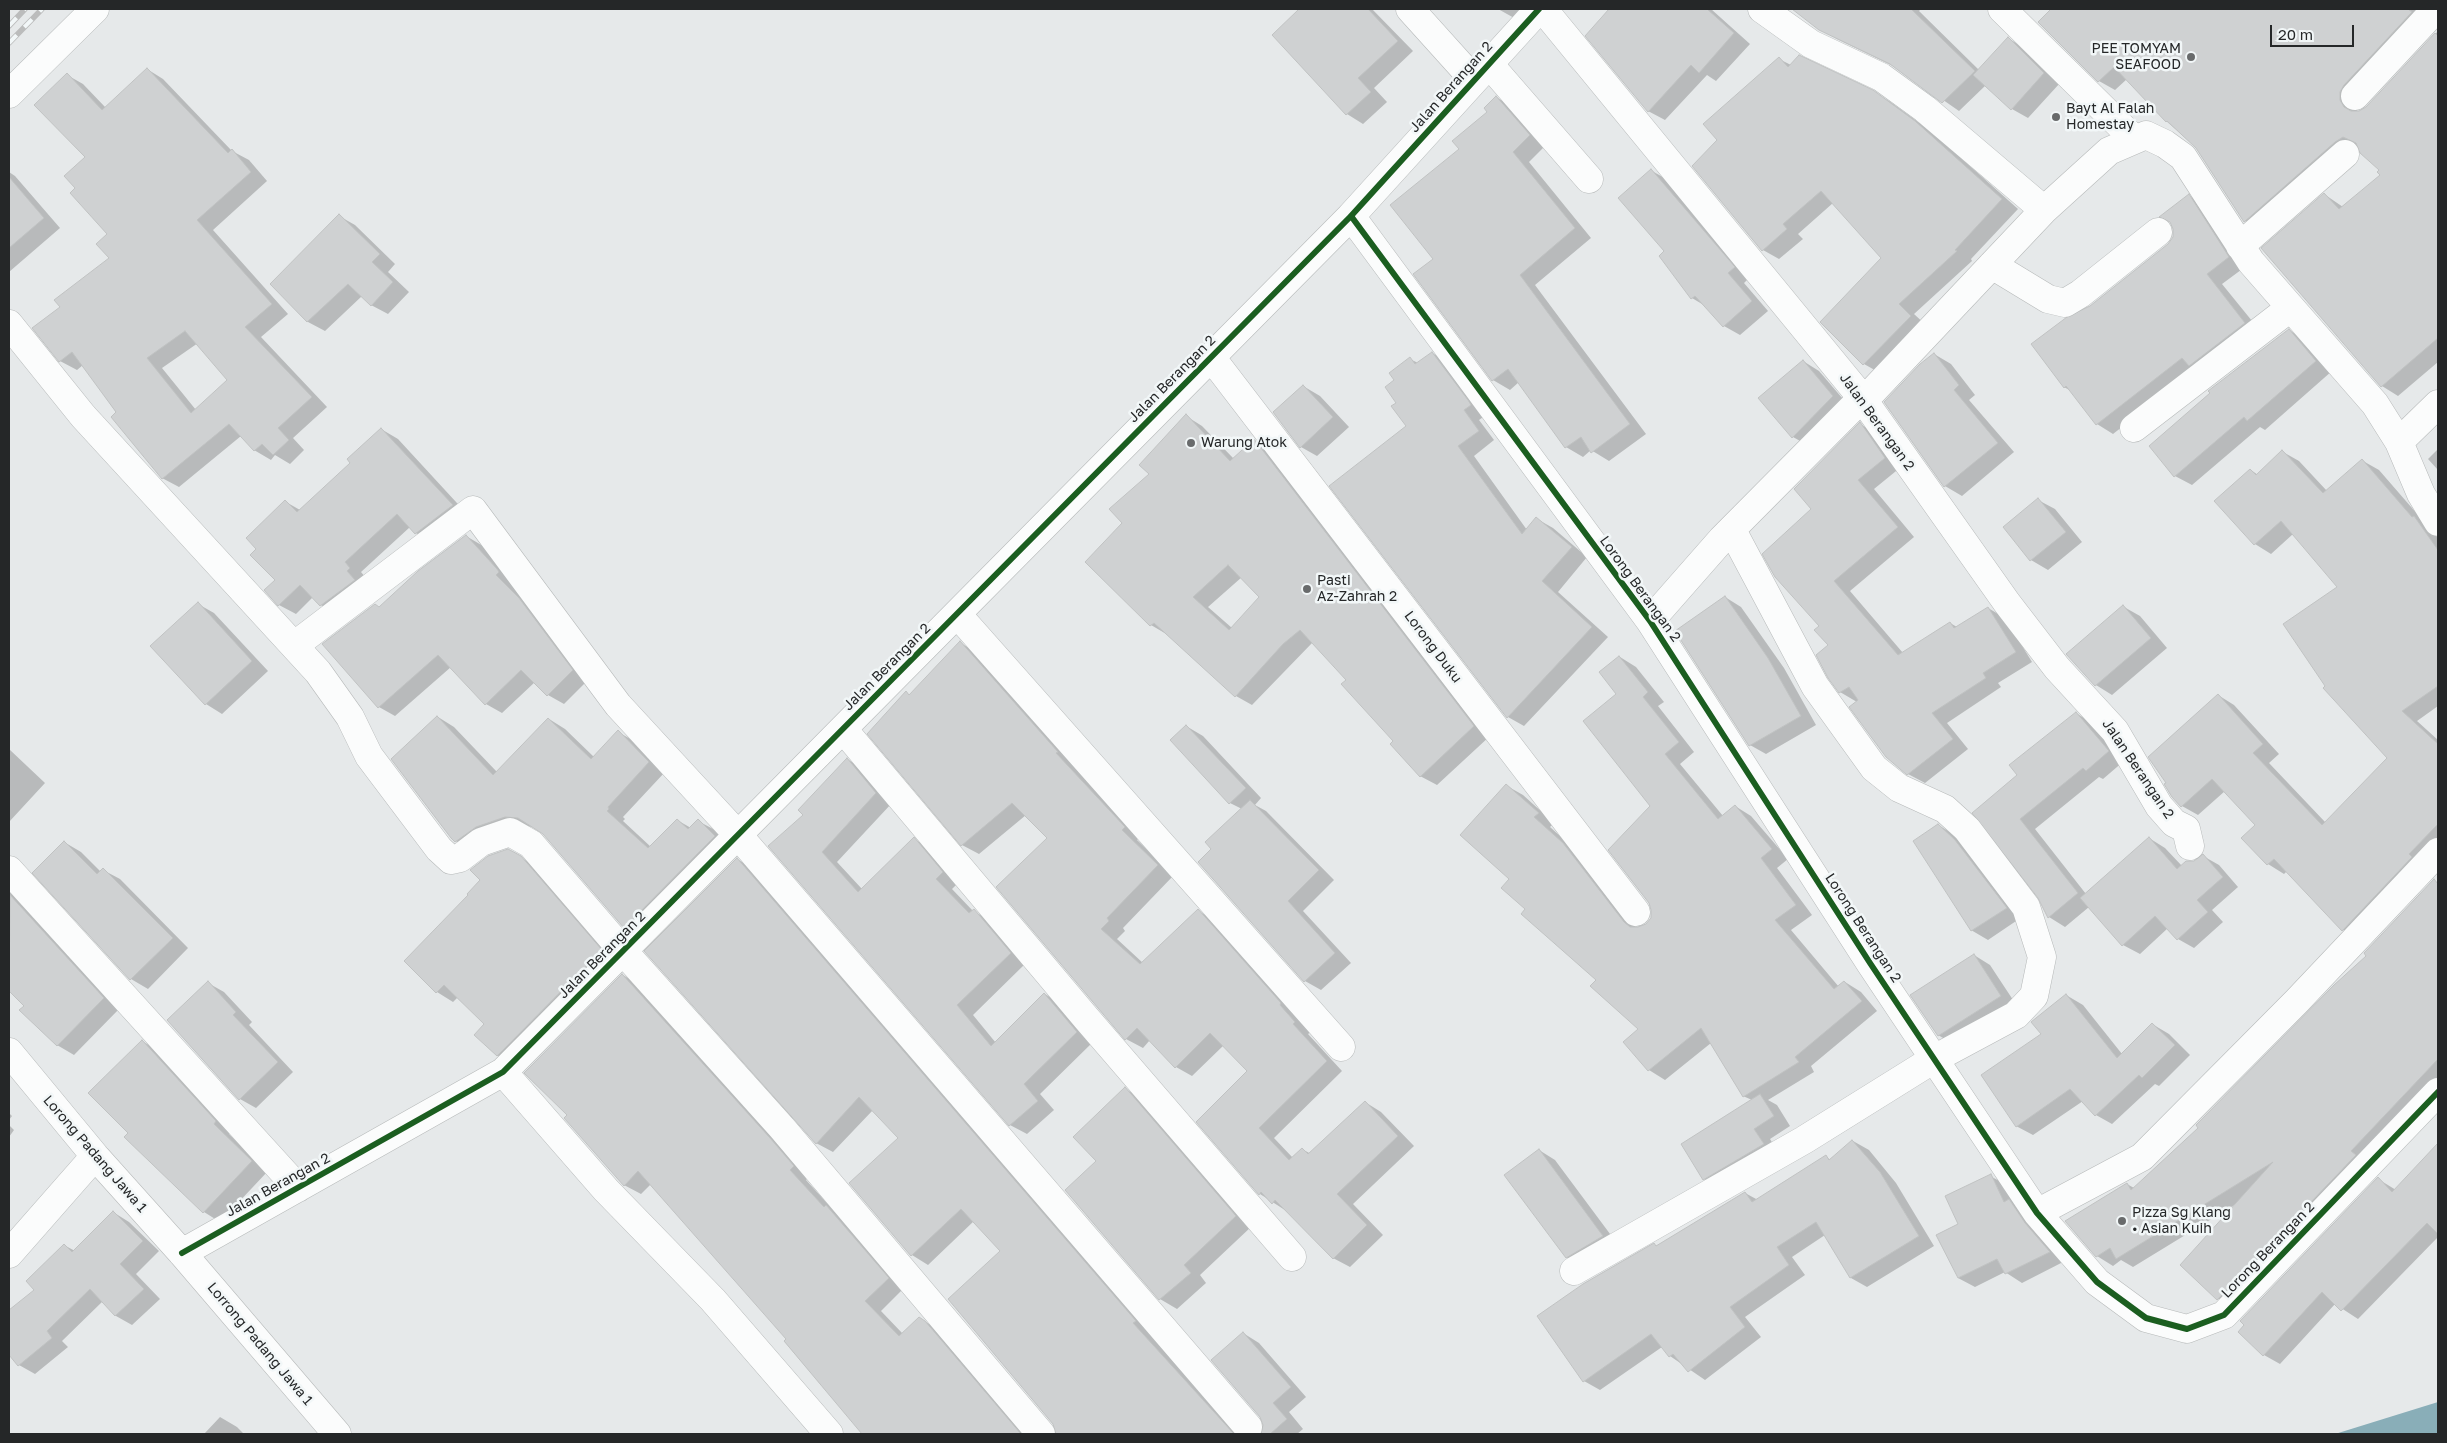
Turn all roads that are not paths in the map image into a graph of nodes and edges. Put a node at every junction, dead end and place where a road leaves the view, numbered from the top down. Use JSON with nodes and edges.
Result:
{"nodes":[{"id":1,"x":95,"y":9,"type":"edge"},
{"id":2,"x":1410,"y":9,"type":"edge"},
{"id":3,"x":1539,"y":9,"type":"edge"},
{"id":4,"x":1543,"y":9,"type":"edge"},
{"id":5,"x":1762,"y":9,"type":"edge"},
{"id":6,"x":2002,"y":9,"type":"edge"},
{"id":7,"x":2436,"y":9,"type":"edge"},
{"id":8,"x":1481,"y":72,"type":"junction"},
{"id":9,"x":9,"y":94,"type":"edge"},
{"id":10,"x":2355,"y":96,"type":"dead end"},
{"id":11,"x":2134,"y":139,"type":"junction"},
{"id":12,"x":2345,"y":154,"type":"dead end"},
{"id":13,"x":1589,"y":179,"type":"dead end"},
{"id":14,"x":2044,"y":210,"type":"junction"},
{"id":15,"x":1351,"y":216,"type":"junction"},
{"id":16,"x":2158,"y":232,"type":"dead end"},
{"id":17,"x":2240,"y":246,"type":"junction"},
{"id":18,"x":1992,"y":265,"type":"junction"},
{"id":19,"x":2290,"y":308,"type":"junction"},
{"id":20,"x":9,"y":324,"type":"edge"},
{"id":21,"x":1211,"y":357,"type":"junction"},
{"id":22,"x":1862,"y":398,"type":"junction"},
{"id":23,"x":2438,"y":404,"type":"edge"},
{"id":24,"x":2134,"y":428,"type":"dead end"},
{"id":25,"x":2400,"y":442,"type":"junction"},
{"id":26,"x":2438,"y":522,"type":"edge"},
{"id":27,"x":1732,"y":530,"type":"junction"},
{"id":28,"x":957,"y":614,"type":"junction"},
{"id":29,"x":1650,"y":621,"type":"junction"},
{"id":30,"x":294,"y":645,"type":"junction"},
{"id":31,"x":843,"y":729,"type":"junction"},
{"id":32,"x":738,"y":835,"type":"junction"},
{"id":33,"x":2190,"y":846,"type":"dead end"},
{"id":34,"x":2438,"y":852,"type":"edge"},
{"id":35,"x":9,"y":870,"type":"edge"},
{"id":36,"x":1636,"y":912,"type":"dead end"},
{"id":37,"x":623,"y":951,"type":"junction"},
{"id":38,"x":1341,"y":1047,"type":"dead end"},
{"id":39,"x":9,"y":1052,"type":"edge"},
{"id":40,"x":1934,"y":1059,"type":"junction"},
{"id":41,"x":503,"y":1072,"type":"junction"},
{"id":42,"x":2438,"y":1092,"type":"edge"},
{"id":43,"x":95,"y":1156,"type":"junction"},
{"id":44,"x":298,"y":1188,"type":"junction"},
{"id":45,"x":2037,"y":1213,"type":"junction"},
{"id":46,"x":182,"y":1253,"type":"junction"},
{"id":47,"x":9,"y":1254,"type":"edge"},
{"id":48,"x":1292,"y":1257,"type":"dead end"},
{"id":49,"x":1574,"y":1271,"type":"dead end"},
{"id":50,"x":1248,"y":1427,"type":"dead end"},
{"id":51,"x":337,"y":1434,"type":"edge"},
{"id":52,"x":829,"y":1434,"type":"edge"},
{"id":53,"x":1041,"y":1434,"type":"edge"}],
"edges":[{"from":1,"to":9,"type":"street"},
{"from":2,"to":8,"type":"street"},
{"from":3,"to":8,"type":"street","name":"Jalan Berangan 2"},
{"from":4,"to":22,"type":"street","name":"Jalan Berangan 2"},
{"from":5,"to":14,"type":"street"},
{"from":6,"to":11,"type":"street"},
{"from":7,"to":10,"type":"street"},
{"from":8,"to":13,"type":"street"},
{"from":8,"to":15,"type":"street","name":"Jalan Berangan 2"},
{"from":11,"to":14,"type":"street"},
{"from":11,"to":17,"type":"street"},
{"from":12,"to":17,"type":"street"},
{"from":14,"to":18,"type":"street"},
{"from":15,"to":21,"type":"street","name":"Jalan Berangan 2"},
{"from":15,"to":29,"type":"street","name":"Lorong Berangan 2"},
{"from":16,"to":18,"type":"street"},
{"from":17,"to":19,"type":"street"},
{"from":18,"to":22,"type":"street"},
{"from":19,"to":24,"type":"street"},
{"from":19,"to":25,"type":"street"},
{"from":20,"to":30,"type":"street"},
{"from":21,"to":28,"type":"street","name":"Jalan Berangan 2"},
{"from":21,"to":36,"type":"street","name":"Lorong Duku"},
{"from":22,"to":27,"type":"street"},
{"from":22,"to":33,"type":"street","name":"Jalan Berangan 2"},
{"from":23,"to":25,"type":"street"},
{"from":25,"to":26,"type":"street"},
{"from":27,"to":29,"type":"street"},
{"from":27,"to":40,"type":"street"},
{"from":28,"to":31,"type":"street","name":"Jalan Berangan 2"},
{"from":28,"to":38,"type":"street"},
{"from":29,"to":40,"type":"street","name":"Lorong Berangan 2"},
{"from":30,"to":32,"type":"street"},
{"from":30,"to":37,"type":"street"},
{"from":31,"to":32,"type":"street","name":"Jalan Berangan 2"},
{"from":31,"to":48,"type":"street"},
{"from":32,"to":37,"type":"street","name":"Jalan Berangan 2"},
{"from":32,"to":50,"type":"street"},
{"from":34,"to":45,"type":"street"},
{"from":35,"to":44,"type":"street"},
{"from":37,"to":41,"type":"street","name":"Jalan Berangan 2"},
{"from":37,"to":53,"type":"street"},
{"from":39,"to":43,"type":"street","name":"Lorong Padang Jawa 1"},
{"from":40,"to":45,"type":"street","name":"Lorong Berangan 2"},
{"from":40,"to":49,"type":"street"},
{"from":41,"to":44,"type":"street","name":"Jalan Berangan 2"},
{"from":41,"to":52,"type":"street"},
{"from":42,"to":45,"type":"street","name":"Lorong Berangan 2"},
{"from":43,"to":46,"type":"street","name":"Lorong Padang Jawa 1"},
{"from":43,"to":47,"type":"street"},
{"from":44,"to":46,"type":"street","name":"Jalan Berangan 2"},
{"from":46,"to":51,"type":"street","name":"Lorrong Padang Jawa 1"}]}
